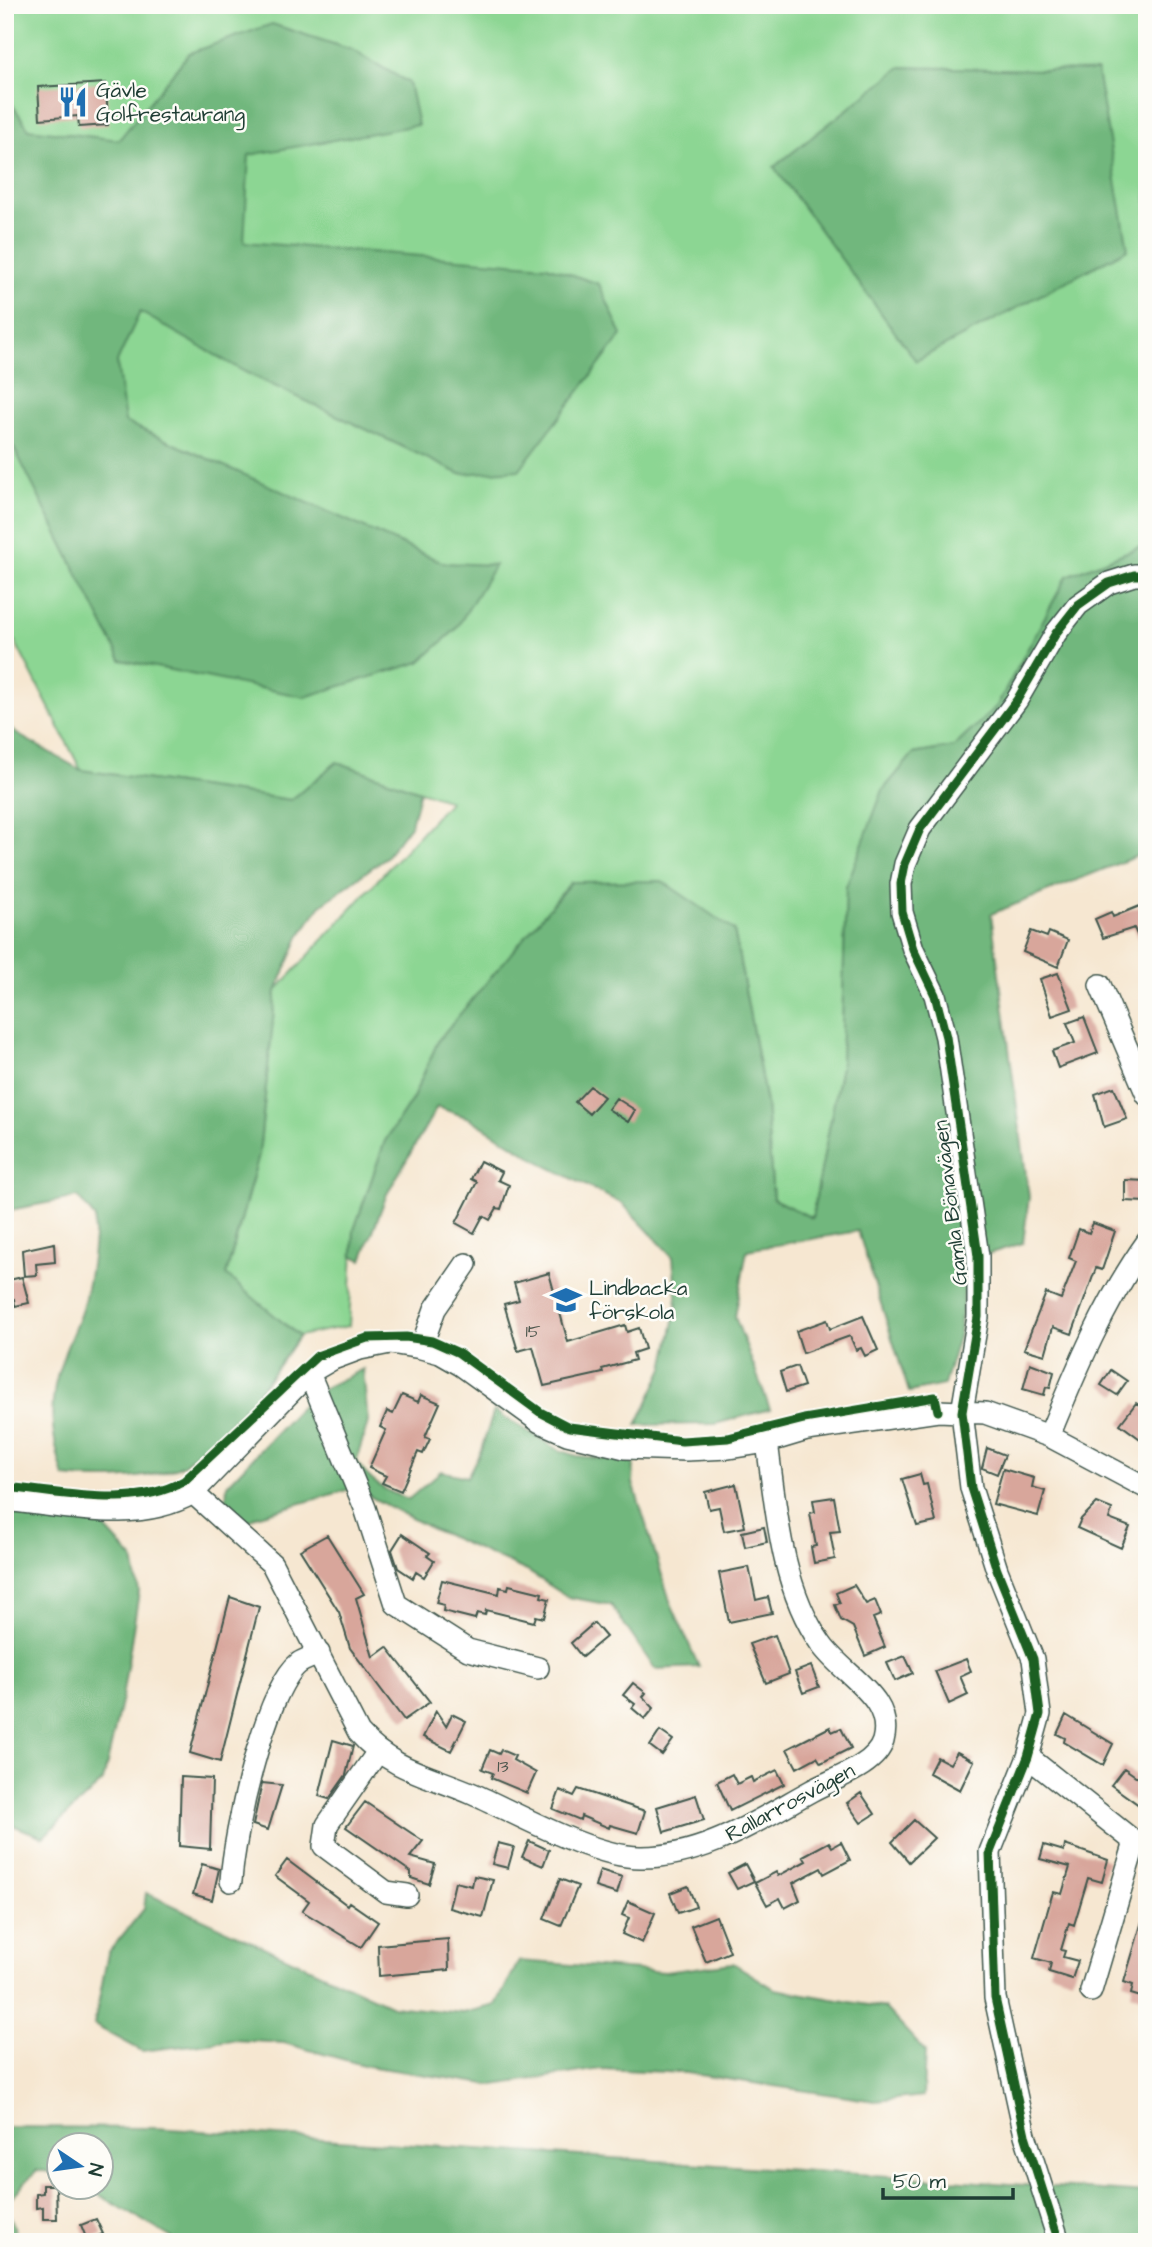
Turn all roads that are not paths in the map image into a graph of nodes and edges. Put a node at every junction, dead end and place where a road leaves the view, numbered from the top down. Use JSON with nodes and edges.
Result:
{"nodes":[{"id":1,"x":1147,"y":575,"type":"edge"},
{"id":2,"x":1100,"y":985,"type":"dead end"},
{"id":3,"x":1147,"y":1095,"type":"edge"},
{"id":4,"x":1147,"y":1242,"type":"edge"},
{"id":5,"x":466,"y":1264,"type":"dead end"},
{"id":6,"x":421,"y":1348,"type":"junction"},
{"id":7,"x":309,"y":1373,"type":"junction"},
{"id":8,"x":962,"y":1412,"type":"junction"},
{"id":9,"x":1049,"y":1436,"type":"junction"},
{"id":10,"x":767,"y":1442,"type":"junction"},
{"id":11,"x":1147,"y":1488,"type":"edge"},
{"id":12,"x":193,"y":1493,"type":"junction"},
{"id":13,"x":5,"y":1500,"type":"edge"},
{"id":14,"x":318,"y":1653,"type":"junction"},
{"id":15,"x":538,"y":1668,"type":"dead end"},
{"id":16,"x":377,"y":1753,"type":"junction"},
{"id":17,"x":1028,"y":1757,"type":"junction"},
{"id":18,"x":1141,"y":1844,"type":"edge"},
{"id":19,"x":231,"y":1881,"type":"dead end"},
{"id":20,"x":407,"y":1895,"type":"dead end"},
{"id":21,"x":1091,"y":1991,"type":"dead end"},
{"id":22,"x":1059,"y":2242,"type":"edge"}],
"edges":[{"from":1,"to":8,"type":"street","name":"Gamla Bönavägen"},
{"from":2,"to":3,"type":"street"},
{"from":4,"to":9,"type":"street"},
{"from":5,"to":6,"type":"street"},
{"from":6,"to":7,"type":"street"},
{"from":6,"to":10,"type":"street"},
{"from":7,"to":12,"type":"street"},
{"from":7,"to":15,"type":"street"},
{"from":8,"to":9,"type":"street"},
{"from":8,"to":10,"type":"street"},
{"from":8,"to":17,"type":"street","name":"Gamla Bönavägen"},
{"from":9,"to":11,"type":"street"},
{"from":10,"to":16,"type":"street","name":"Rallarrosvägen"},
{"from":12,"to":13,"type":"street"},
{"from":12,"to":14,"type":"street","name":"Rallarrosvägen"},
{"from":14,"to":16,"type":"street","name":"Rallarrosvägen"},
{"from":14,"to":19,"type":"street"},
{"from":16,"to":20,"type":"street"},
{"from":17,"to":18,"type":"street"},
{"from":17,"to":22,"type":"street","name":"Gamla Bönavägen"},
{"from":18,"to":21,"type":"street"}]}
